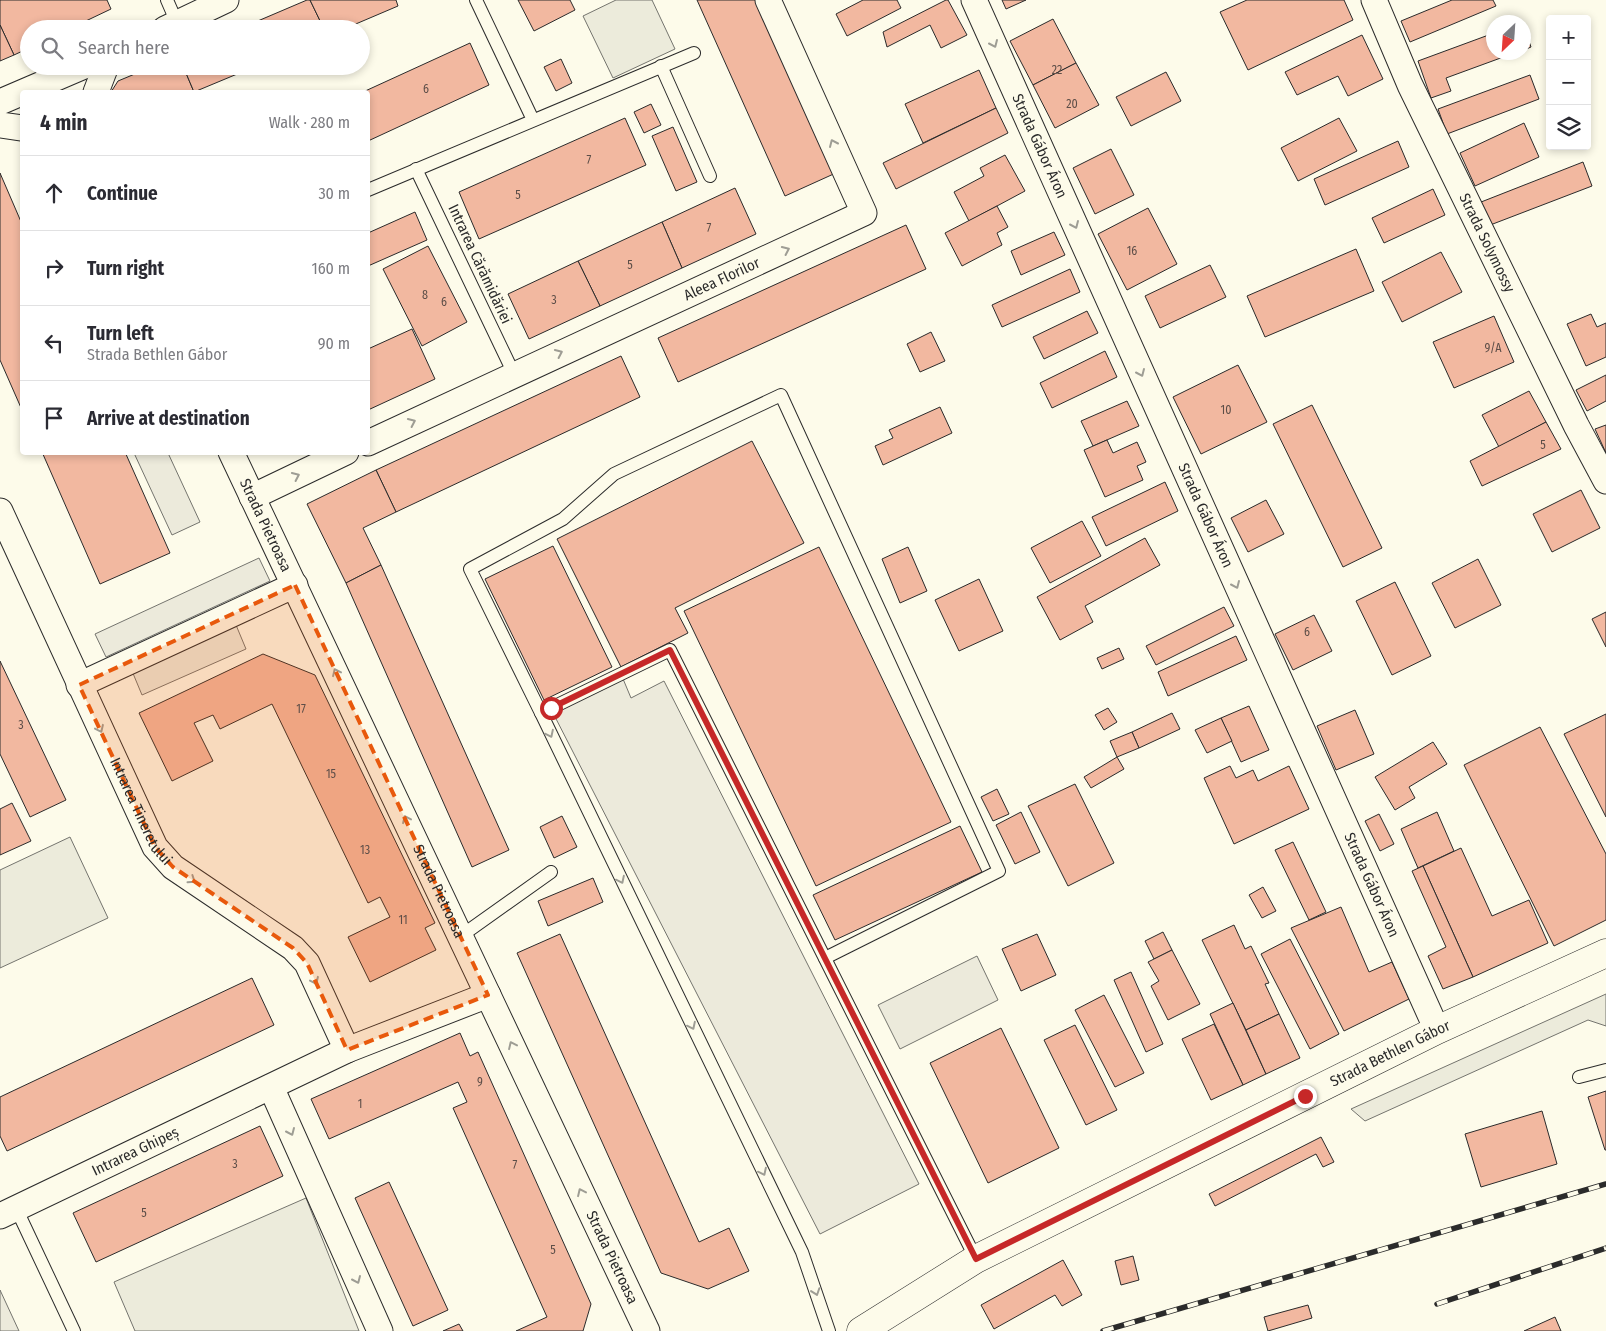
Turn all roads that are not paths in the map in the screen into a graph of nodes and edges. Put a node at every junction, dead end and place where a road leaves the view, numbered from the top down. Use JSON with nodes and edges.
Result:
{"nodes":[{"id":1,"x":167,"y":0,"type":"edge"},
{"id":2,"x":226,"y":0,"type":"edge"},
{"id":3,"x":476,"y":0,"type":"edge"},
{"id":4,"x":768,"y":0,"type":"edge"},
{"id":5,"x":974,"y":0,"type":"edge"},
{"id":6,"x":1374,"y":0,"type":"edge"},
{"id":7,"x":170,"y":20,"type":"edge"},
{"id":8,"x":184,"y":20,"type":"edge"},
{"id":9,"x":694,"y":52,"type":"dead end"},
{"id":10,"x":661,"y":66,"type":"junction"},
{"id":11,"x":63,"y":75,"type":"edge"},
{"id":12,"x":103,"y":75,"type":"edge"},
{"id":13,"x":28,"y":90,"type":"edge"},
{"id":14,"x":97,"y":90,"type":"edge"},
{"id":15,"x":20,"y":93,"type":"edge"},
{"id":16,"x":0,"y":102,"type":"edge"},
{"id":17,"x":533,"y":120,"type":"junction"},
{"id":18,"x":0,"y":125,"type":"edge"},
{"id":19,"x":20,"y":128,"type":"edge"},
{"id":20,"x":416,"y":169,"type":"junction"},
{"id":21,"x":710,"y":176,"type":"dead end"},
{"id":22,"x":370,"y":189,"type":"edge"},
{"id":23,"x":514,"y":374,"type":"junction"},
{"id":24,"x":370,"y":442,"type":"edge"},
{"id":25,"x":232,"y":455,"type":"edge"},
{"id":26,"x":340,"y":455,"type":"edge"},
{"id":27,"x":1606,"y":481,"type":"edge"},
{"id":28,"x":252,"y":497,"type":"junction"},
{"id":29,"x":1,"y":516,"type":"edge"},
{"id":30,"x":295,"y":585,"type":"junction"},
{"id":31,"x":79,"y":685,"type":"junction"},
{"id":32,"x":541,"y":714,"type":"junction"},
{"id":33,"x":551,"y":872,"type":"dead end"},
{"id":34,"x":461,"y":936,"type":"junction"},
{"id":35,"x":1606,"y":954,"type":"edge"},
{"id":36,"x":825,"y":958,"type":"junction"},
{"id":37,"x":488,"y":995,"type":"junction"},
{"id":38,"x":1437,"y":1030,"type":"junction"},
{"id":39,"x":347,"y":1050,"type":"junction"},
{"id":40,"x":1606,"y":1070,"type":"edge"},
{"id":41,"x":1579,"y":1077,"type":"dead end"},
{"id":42,"x":271,"y":1087,"type":"junction"},
{"id":43,"x":8,"y":1212,"type":"edge"},
{"id":44,"x":976,"y":1259,"type":"junction"},
{"id":45,"x":74,"y":1331,"type":"edge"},
{"id":46,"x":380,"y":1331,"type":"edge"},
{"id":47,"x":647,"y":1331,"type":"edge"},
{"id":48,"x":829,"y":1331,"type":"edge"},
{"id":49,"x":861,"y":1331,"type":"edge"}],
"edges":[{"from":1,"to":7,"type":"lane"},
{"from":2,"to":8,"type":"street"},
{"from":3,"to":17,"type":"lane"},
{"from":23,"to":4,"type":"street","name":"Aleea Florilor","one_way":true},
{"from":5,"to":38,"type":"street","name":"Strada Gábor Áron","one_way":true},
{"from":6,"to":27,"type":"street","name":"Strada Solymossy"},
{"from":9,"to":10,"type":"lane"},
{"from":10,"to":17,"type":"lane"},
{"from":10,"to":21,"type":"lane"},
{"from":11,"to":13,"type":"street"},
{"from":12,"to":14,"type":"street"},
{"from":15,"to":16,"type":"street"},
{"from":17,"to":20,"type":"lane"},
{"from":18,"to":19,"type":"street"},
{"from":20,"to":22,"type":"lane"},
{"from":20,"to":23,"type":"lane","name":"Intrarea Cărămidăriei"},
{"from":24,"to":23,"type":"street","name":"Aleea Florilor","one_way":true},
{"from":25,"to":28,"type":"street","name":"Strada Pietroasa"},
{"from":28,"to":26,"type":"street","one_way":true},
{"from":28,"to":30,"type":"street","name":"Strada Pietroasa"},
{"from":29,"to":31,"type":"street","name":"Intrarea Tineretului"},
{"from":30,"to":31,"type":"street"},
{"from":34,"to":30,"type":"street","name":"Strada Pietroasa","one_way":true},
{"from":31,"to":39,"type":"street","name":"Intrarea Tineretului","one_way":true},
{"from":32,"to":36,"type":"lane"},
{"from":32,"to":36,"type":"lane"},
{"from":32,"to":48,"type":"lane","one_way":true},
{"from":33,"to":34,"type":"lane"},
{"from":34,"to":37,"type":"street","name":"Strada Pietroasa"},
{"from":35,"to":38,"type":"main road","name":"Strada Bethlen Gábor"},
{"from":36,"to":44,"type":"lane"},
{"from":37,"to":39,"type":"street","name":"Intrarea Ghipeș"},
{"from":47,"to":37,"type":"street","name":"Strada Pietroasa","one_way":true},
{"from":38,"to":44,"type":"main road","name":"Strada Bethlen Gábor"},
{"from":39,"to":42,"type":"street","name":"Intrarea Ghipeș"},
{"from":40,"to":41,"type":"lane"},
{"from":42,"to":43,"type":"street","name":"Intrarea Ghipeș"},
{"from":42,"to":46,"type":"street","one_way":true},
{"from":43,"to":45,"type":"lane"},
{"from":44,"to":49,"type":"main road","name":"Strada Bethlen Gábor"}]}
